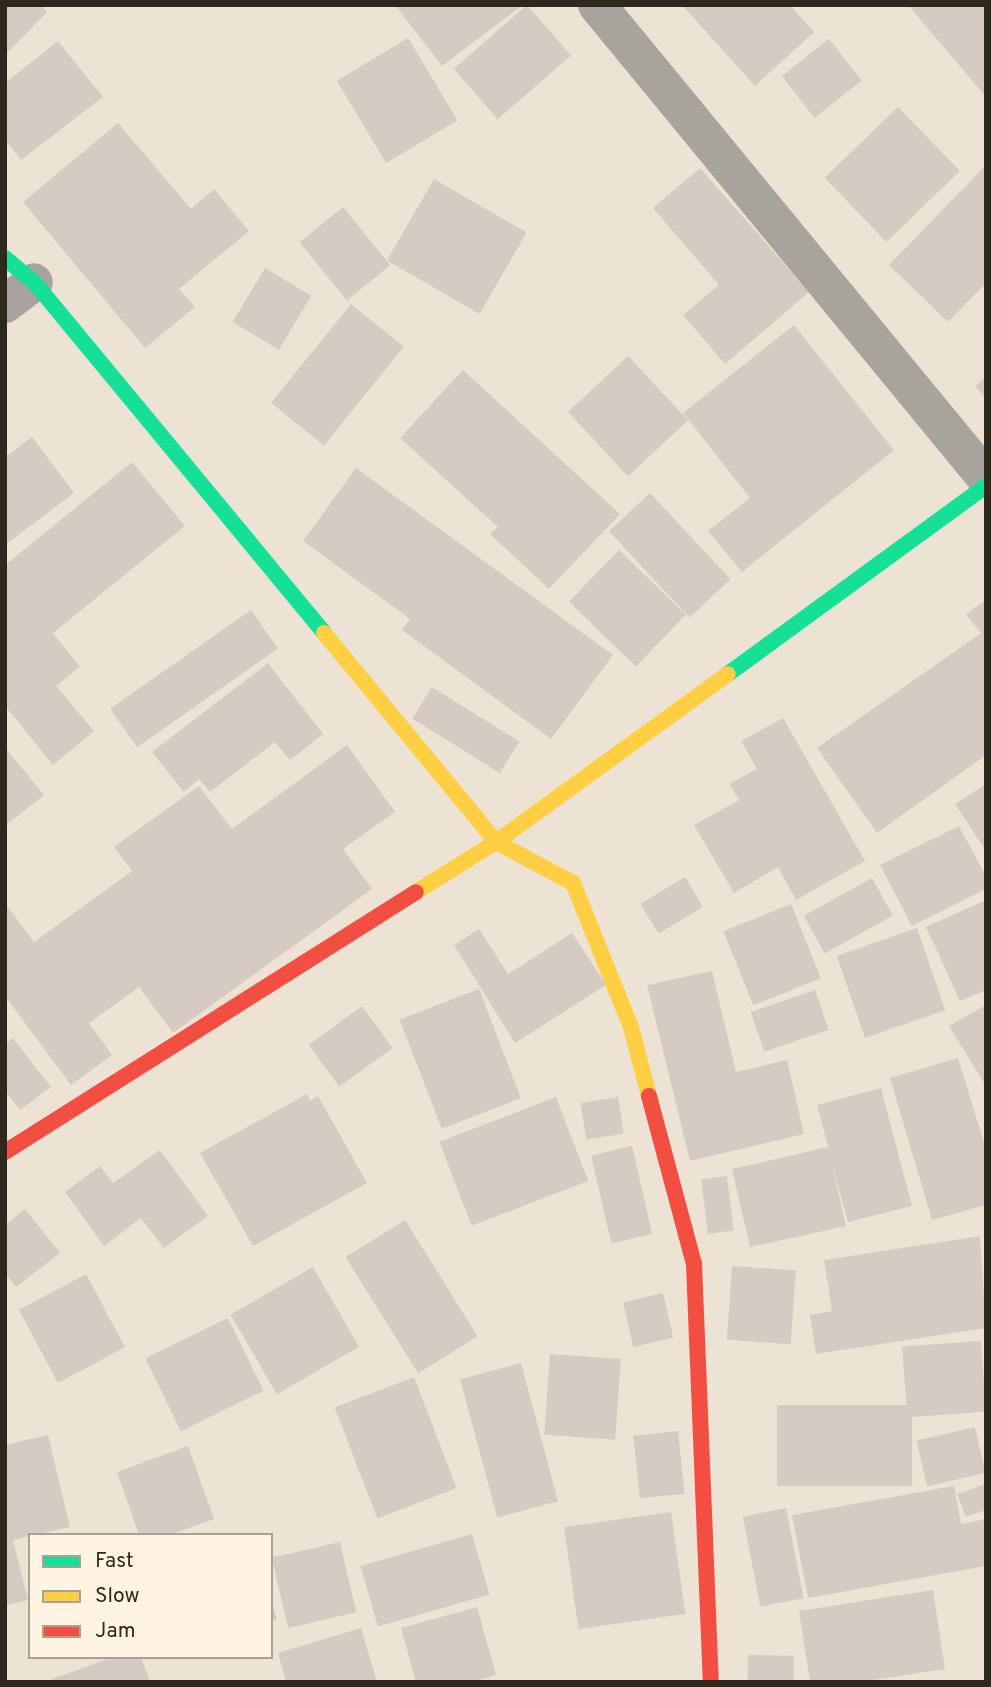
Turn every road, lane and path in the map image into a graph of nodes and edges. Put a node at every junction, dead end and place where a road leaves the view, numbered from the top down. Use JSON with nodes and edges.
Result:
{"nodes":[{"id":1,"x":597,"y":5,"type":"edge"},
{"id":2,"x":5,"y":258,"type":"edge"},
{"id":3,"x":20,"y":293,"type":"edge"},
{"id":4,"x":986,"y":478,"type":"edge"},
{"id":5,"x":986,"y":486,"type":"edge"},
{"id":6,"x":496,"y":842,"type":"junction"},
{"id":7,"x":5,"y":1152,"type":"edge"},
{"id":8,"x":710,"y":1682,"type":"edge"}],
"edges":[{"from":1,"to":4,"type":"street"},
{"from":2,"to":3,"type":"street"},
{"from":3,"to":6,"type":"street"},
{"from":5,"to":6,"type":"street"},
{"from":6,"to":7,"type":"street"},
{"from":6,"to":8,"type":"street"}]}
